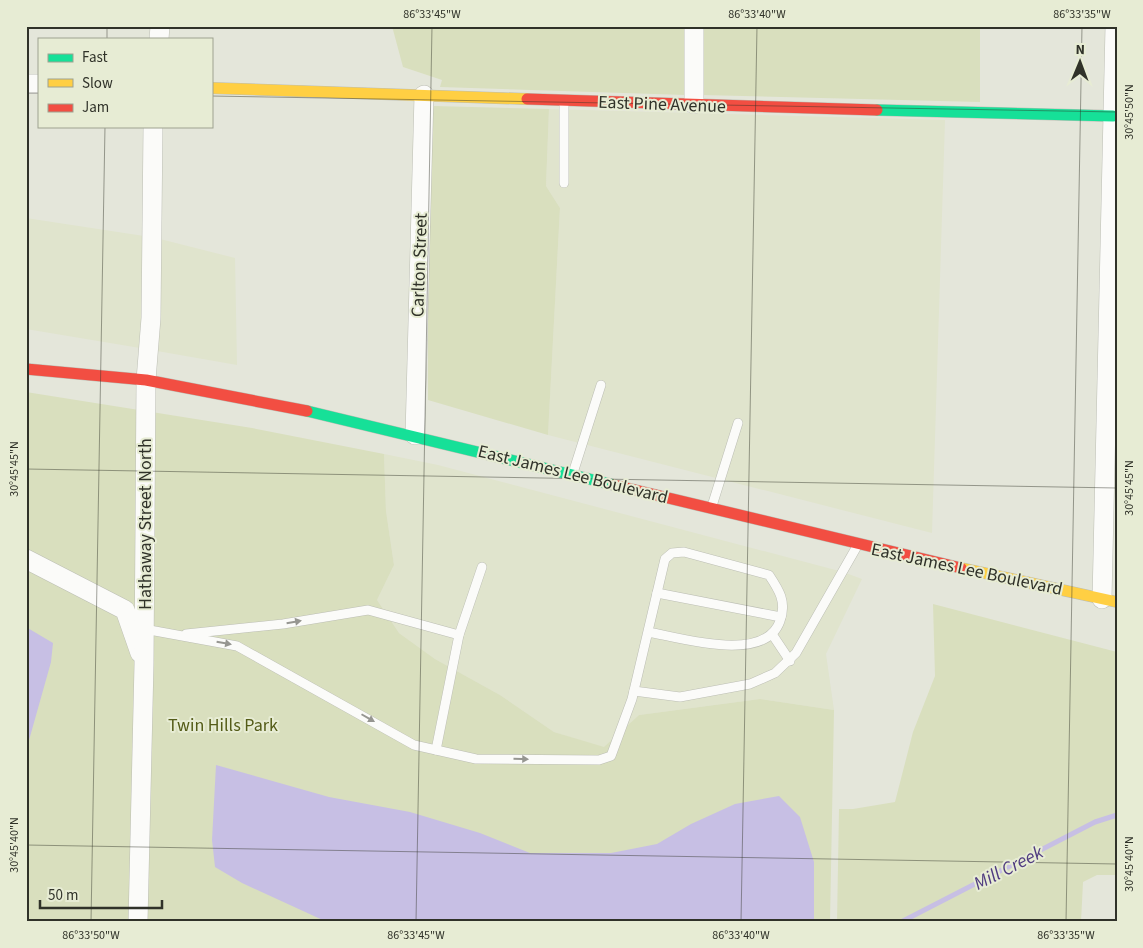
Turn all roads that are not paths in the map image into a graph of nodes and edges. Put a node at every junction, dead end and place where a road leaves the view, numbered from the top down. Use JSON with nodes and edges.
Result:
{"nodes":[{"id":1,"x":694,"y":26,"type":"edge"},
{"id":2,"x":1115,"y":26,"type":"edge"},
{"id":3,"x":212,"y":88,"type":"edge"},
{"id":4,"x":424,"y":95,"type":"junction"},
{"id":5,"x":564,"y":100,"type":"junction"},
{"id":6,"x":694,"y":104,"type":"junction"},
{"id":7,"x":1113,"y":116,"type":"junction"},
{"id":8,"x":153,"y":128,"type":"edge"},
{"id":9,"x":564,"y":183,"type":"dead end"},
{"id":10,"x":26,"y":369,"type":"edge"},
{"id":11,"x":146,"y":380,"type":"junction"},
{"id":12,"x":601,"y":385,"type":"dead end"},
{"id":13,"x":738,"y":424,"type":"dead end"},
{"id":14,"x":415,"y":435,"type":"junction"},
{"id":15,"x":573,"y":474,"type":"junction"},
{"id":16,"x":711,"y":509,"type":"junction"},
{"id":17,"x":858,"y":545,"type":"junction"},
{"id":18,"x":26,"y":559,"type":"edge"},
{"id":19,"x":482,"y":567,"type":"dead end"},
{"id":20,"x":657,"y":593,"type":"junction"},
{"id":21,"x":1109,"y":600,"type":"edge"},
{"id":22,"x":781,"y":617,"type":"junction"},
{"id":23,"x":144,"y":629,"type":"junction"},
{"id":24,"x":648,"y":632,"type":"junction"},
{"id":25,"x":772,"y":634,"type":"junction"},
{"id":26,"x":176,"y":635,"type":"junction"},
{"id":27,"x":460,"y":635,"type":"junction"},
{"id":28,"x":790,"y":661,"type":"junction"},
{"id":29,"x":144,"y":664,"type":"junction"},
{"id":30,"x":634,"y":692,"type":"junction"},
{"id":31,"x":436,"y":750,"type":"junction"},
{"id":32,"x":138,"y":922,"type":"edge"}],
"edges":[{"from":1,"to":6,"type":"street"},
{"from":2,"to":7,"type":"street"},
{"from":3,"to":4,"type":"main road","name":"East Pine Avenue"},
{"from":4,"to":5,"type":"main road","name":"East Pine Avenue"},
{"from":4,"to":14,"type":"street","name":"Carlton Street"},
{"from":5,"to":6,"type":"main road","name":"East Pine Avenue"},
{"from":5,"to":9,"type":"lane"},
{"from":6,"to":7,"type":"main road","name":"East Pine Avenue"},
{"from":7,"to":21,"type":"street"},
{"from":8,"to":11,"type":"street","name":"Hathaway Street North"},
{"from":10,"to":11,"type":"main road","name":"East James Lee Boulevard"},
{"from":11,"to":14,"type":"main road","name":"East James Lee Boulevard"},
{"from":11,"to":23,"type":"street","name":"Hathaway Street North"},
{"from":12,"to":15,"type":"lane"},
{"from":13,"to":16,"type":"lane"},
{"from":14,"to":15,"type":"main road","name":"East James Lee Boulevard"},
{"from":15,"to":16,"type":"main road","name":"East James Lee Boulevard"},
{"from":16,"to":17,"type":"main road","name":"East James Lee Boulevard"},
{"from":17,"to":21,"type":"main road","name":"East James Lee Boulevard"},
{"from":17,"to":28,"type":"lane"},
{"from":18,"to":29,"type":"street"},
{"from":19,"to":27,"type":"lane"},
{"from":20,"to":22,"type":"lane"},
{"from":20,"to":22,"type":"lane"},
{"from":20,"to":24,"type":"lane"},
{"from":22,"to":25,"type":"lane"},
{"from":23,"to":26,"type":"lane"},
{"from":23,"to":29,"type":"street","name":"Hathaway Street North"},
{"from":24,"to":25,"type":"lane"},
{"from":24,"to":30,"type":"lane"},
{"from":25,"to":28,"type":"lane"},
{"from":26,"to":27,"type":"lane","one_way":true},
{"from":26,"to":31,"type":"lane","one_way":true},
{"from":27,"to":31,"type":"lane"},
{"from":28,"to":30,"type":"lane"},
{"from":29,"to":32,"type":"street","name":"Hathaway Street North"},
{"from":31,"to":30,"type":"lane","one_way":true}]}
